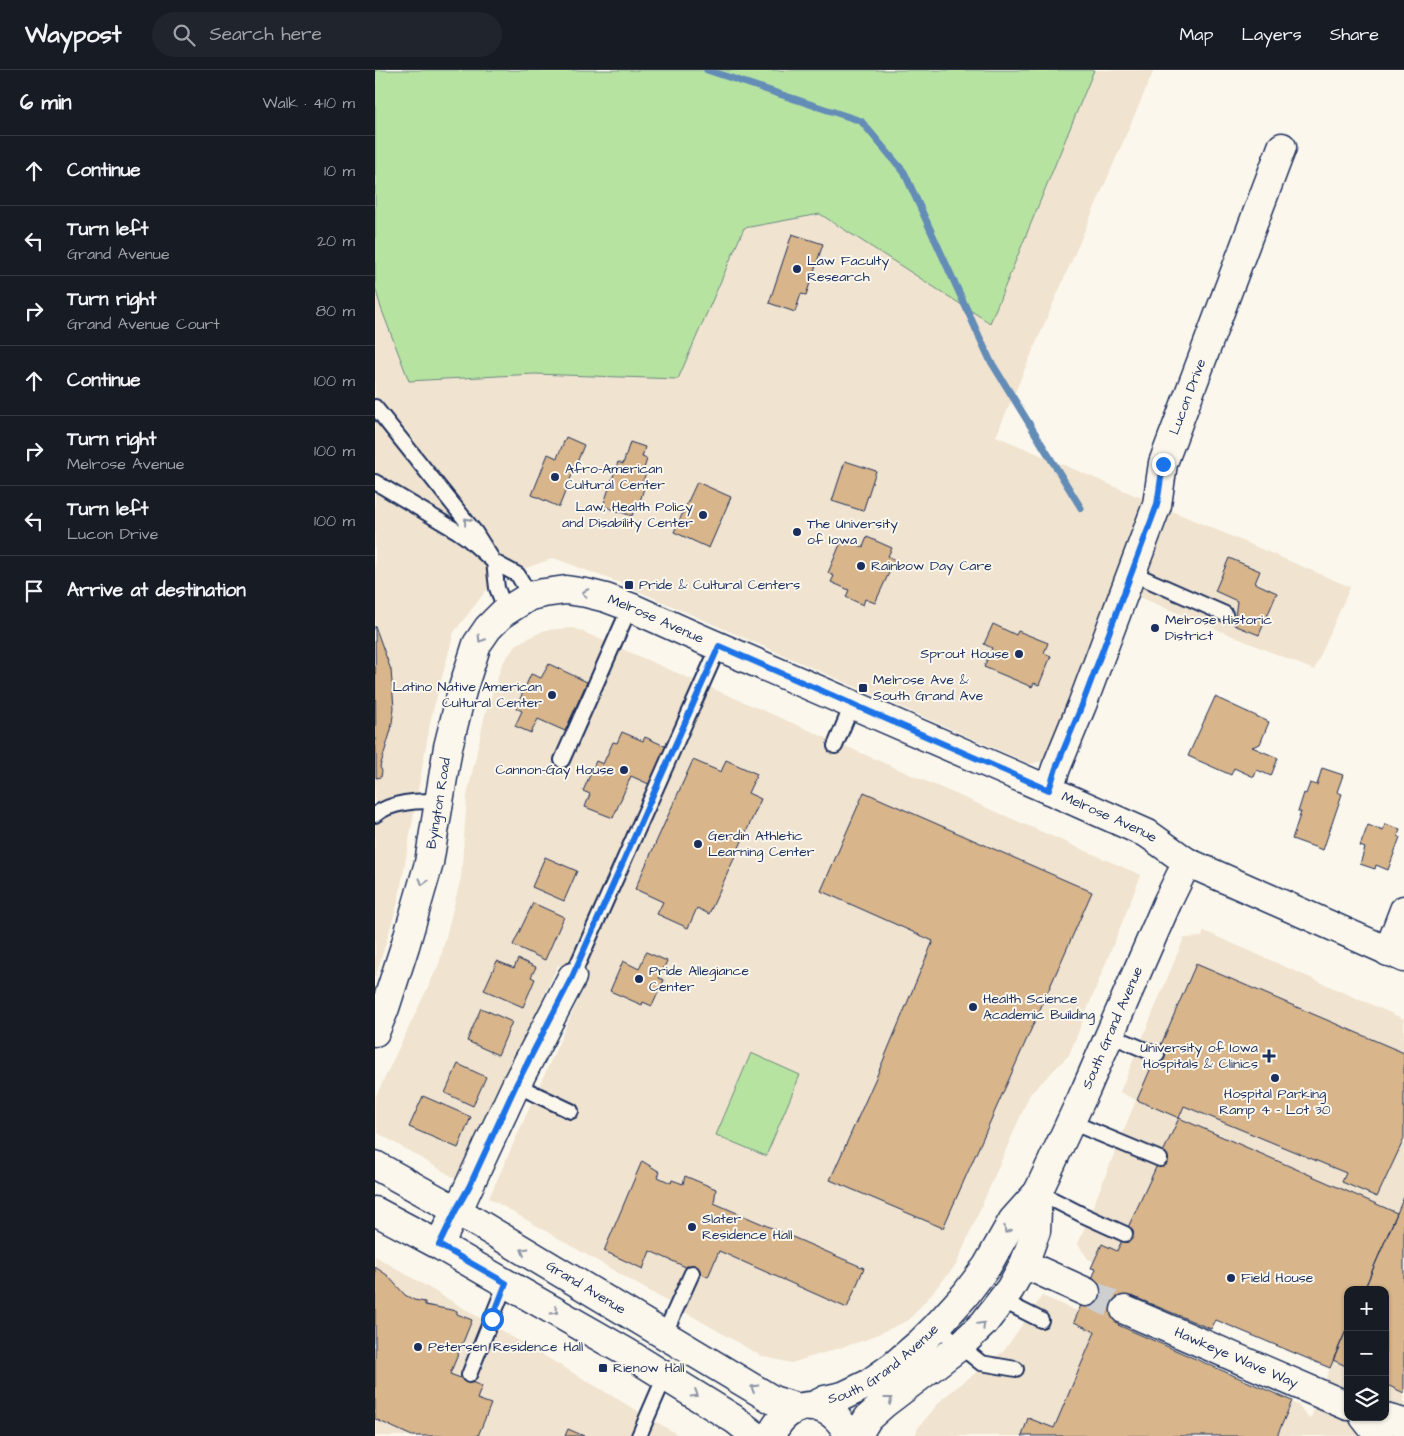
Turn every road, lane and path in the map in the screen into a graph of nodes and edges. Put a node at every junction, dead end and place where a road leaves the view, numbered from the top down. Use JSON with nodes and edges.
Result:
{"nodes":[{"id":1,"x":1282,"y":147,"type":"dead end"},
{"id":2,"x":375,"y":407,"type":"edge"},
{"id":3,"x":375,"y":482,"type":"edge"},
{"id":4,"x":493,"y":562,"type":"junction"},
{"id":5,"x":1132,"y":573,"type":"junction"},
{"id":6,"x":530,"y":596,"type":"junction"},
{"id":7,"x":630,"y":607,"type":"junction"},
{"id":8,"x":507,"y":611,"type":"junction"},
{"id":9,"x":1225,"y":614,"type":"dead end"},
{"id":10,"x":719,"y":646,"type":"junction"},
{"id":11,"x":852,"y":705,"type":"junction"},
{"id":12,"x":835,"y":746,"type":"dead end"},
{"id":13,"x":562,"y":760,"type":"dead end"},
{"id":14,"x":1049,"y":790,"type":"junction"},
{"id":15,"x":438,"y":802,"type":"junction"},
{"id":16,"x":375,"y":815,"type":"edge"},
{"id":17,"x":1187,"y":862,"type":"junction"},
{"id":18,"x":1404,"y":910,"type":"edge"},
{"id":19,"x":1396,"y":955,"type":"edge"},
{"id":20,"x":572,"y":977,"type":"joint"},
{"id":21,"x":375,"y":1032,"type":"edge"},
{"id":22,"x":1109,"y":1035,"type":"junction"},
{"id":23,"x":1157,"y":1055,"type":"dead end"},
{"id":24,"x":516,"y":1085,"type":"junction"},
{"id":25,"x":571,"y":1111,"type":"dead end"},
{"id":26,"x":1071,"y":1122,"type":"junction"},
{"id":27,"x":1160,"y":1159,"type":"dead end"},
{"id":28,"x":375,"y":1165,"type":"edge"},
{"id":29,"x":1038,"y":1192,"type":"junction"},
{"id":30,"x":375,"y":1210,"type":"edge"},
{"id":31,"x":456,"y":1210,"type":"junction"},
{"id":32,"x":1125,"y":1234,"type":"dead end"},
{"id":33,"x":439,"y":1245,"type":"junction"},
{"id":34,"x":1024,"y":1264,"type":"junction"},
{"id":35,"x":692,"y":1274,"type":"dead end"},
{"id":36,"x":506,"y":1283,"type":"junction"},
{"id":37,"x":1086,"y":1292,"type":"tunnel mouth"},
{"id":38,"x":1001,"y":1300,"type":"junction"},
{"id":39,"x":1125,"y":1310,"type":"tunnel mouth"},
{"id":40,"x":1041,"y":1320,"type":"dead end"},
{"id":41,"x":937,"y":1326,"type":"junction"},
{"id":42,"x":664,"y":1335,"type":"junction"},
{"id":43,"x":960,"y":1346,"type":"junction"},
{"id":44,"x":1016,"y":1369,"type":"dead end"},
{"id":45,"x":469,"y":1375,"type":"dead end"},
{"id":46,"x":665,"y":1376,"type":"junction"},
{"id":47,"x":1344,"y":1404,"type":"edge"},
{"id":48,"x":804,"y":1407,"type":"junction"},
{"id":49,"x":1389,"y":1419,"type":"edge"},
{"id":50,"x":1366,"y":1421,"type":"edge"},
{"id":51,"x":1404,"y":1423,"type":"edge"},
{"id":52,"x":639,"y":1436,"type":"edge"},
{"id":53,"x":756,"y":1436,"type":"edge"},
{"id":54,"x":771,"y":1436,"type":"edge"},
{"id":55,"x":848,"y":1436,"type":"edge"},
{"id":56,"x":857,"y":1436,"type":"edge"},
{"id":57,"x":1379,"y":1436,"type":"edge"}],
"edges":[{"from":1,"to":5,"type":"main road","name":"Lucon Drive"},
{"from":4,"to":2,"type":"lane","one_way":true},
{"from":3,"to":4,"type":"lane"},
{"from":4,"to":6,"type":"lane"},
{"from":4,"to":8,"type":"lane"},
{"from":5,"to":9,"type":"lane"},
{"from":5,"to":14,"type":"main road","name":"Lucon Drive"},
{"from":7,"to":6,"type":"main road","name":"Melrose Avenue","one_way":true},
{"from":6,"to":8,"type":"main road","name":"Byington Road"},
{"from":7,"to":10,"type":"main road","name":"Melrose Avenue"},
{"from":7,"to":13,"type":"lane"},
{"from":8,"to":15,"type":"main road","name":"Byington Road","one_way":true},
{"from":10,"to":11,"type":"main road","name":"Melrose Avenue"},
{"from":10,"to":20,"type":"lane"},
{"from":11,"to":12,"type":"lane"},
{"from":11,"to":14,"type":"main road","name":"Melrose Avenue"},
{"from":14,"to":17,"type":"main road","name":"Melrose Avenue"},
{"from":15,"to":16,"type":"lane"},
{"from":15,"to":21,"type":"main road","name":"Byington Road","one_way":true},
{"from":17,"to":19,"type":"main road","name":"Melrose Avenue"},
{"from":17,"to":22,"type":"main road","name":"South Grand Avenue"},
{"from":18,"to":19,"type":"main road"},
{"from":20,"to":24,"type":"main road"},
{"from":22,"to":23,"type":"lane"},
{"from":22,"to":26,"type":"main road","name":"South Grand Avenue"},
{"from":24,"to":25,"type":"lane"},
{"from":24,"to":31,"type":"main road"},
{"from":26,"to":27,"type":"lane"},
{"from":26,"to":29,"type":"main road","name":"South Grand Avenue"},
{"from":28,"to":31,"type":"main road","name":"Grand Avenue"},
{"from":29,"to":32,"type":"lane"},
{"from":29,"to":34,"type":"main road","name":"South Grand Avenue"},
{"from":29,"to":41,"type":"main road","name":"South Grand Avenue","one_way":true},
{"from":30,"to":33,"type":"main road"},
{"from":31,"to":33,"type":"main road"},
{"from":42,"to":31,"type":"main road","name":"Grand Avenue","one_way":true},
{"from":33,"to":36,"type":"main road"},
{"from":34,"to":37,"type":"main road"},
{"from":34,"to":38,"type":"main road","name":"South Grand Avenue"},
{"from":35,"to":42,"type":"lane"},
{"from":36,"to":45,"type":"lane"},
{"from":36,"to":46,"type":"main road","one_way":true},
{"from":38,"to":40,"type":"lane"},
{"from":43,"to":38,"type":"main road","name":"South Grand Avenue","one_way":true},
{"from":39,"to":47,"type":"main road","name":"Hawkeye Wave Way"},
{"from":41,"to":43,"type":"lane"},
{"from":41,"to":48,"type":"main road","name":"South Grand Avenue"},
{"from":48,"to":42,"type":"main road","name":"Grand Avenue","one_way":true},
{"from":43,"to":44,"type":"lane"},
{"from":56,"to":43,"type":"main road","name":"South Grand Avenue","one_way":true},
{"from":46,"to":52,"type":"lane"},
{"from":46,"to":53,"type":"main road","one_way":true},
{"from":48,"to":54,"type":"main road","name":"South Grand Avenue"},
{"from":48,"to":55,"type":"main road","name":"Grand Avenue"},
{"from":49,"to":51,"type":"main road"},
{"from":50,"to":57,"type":"main road"}]}
